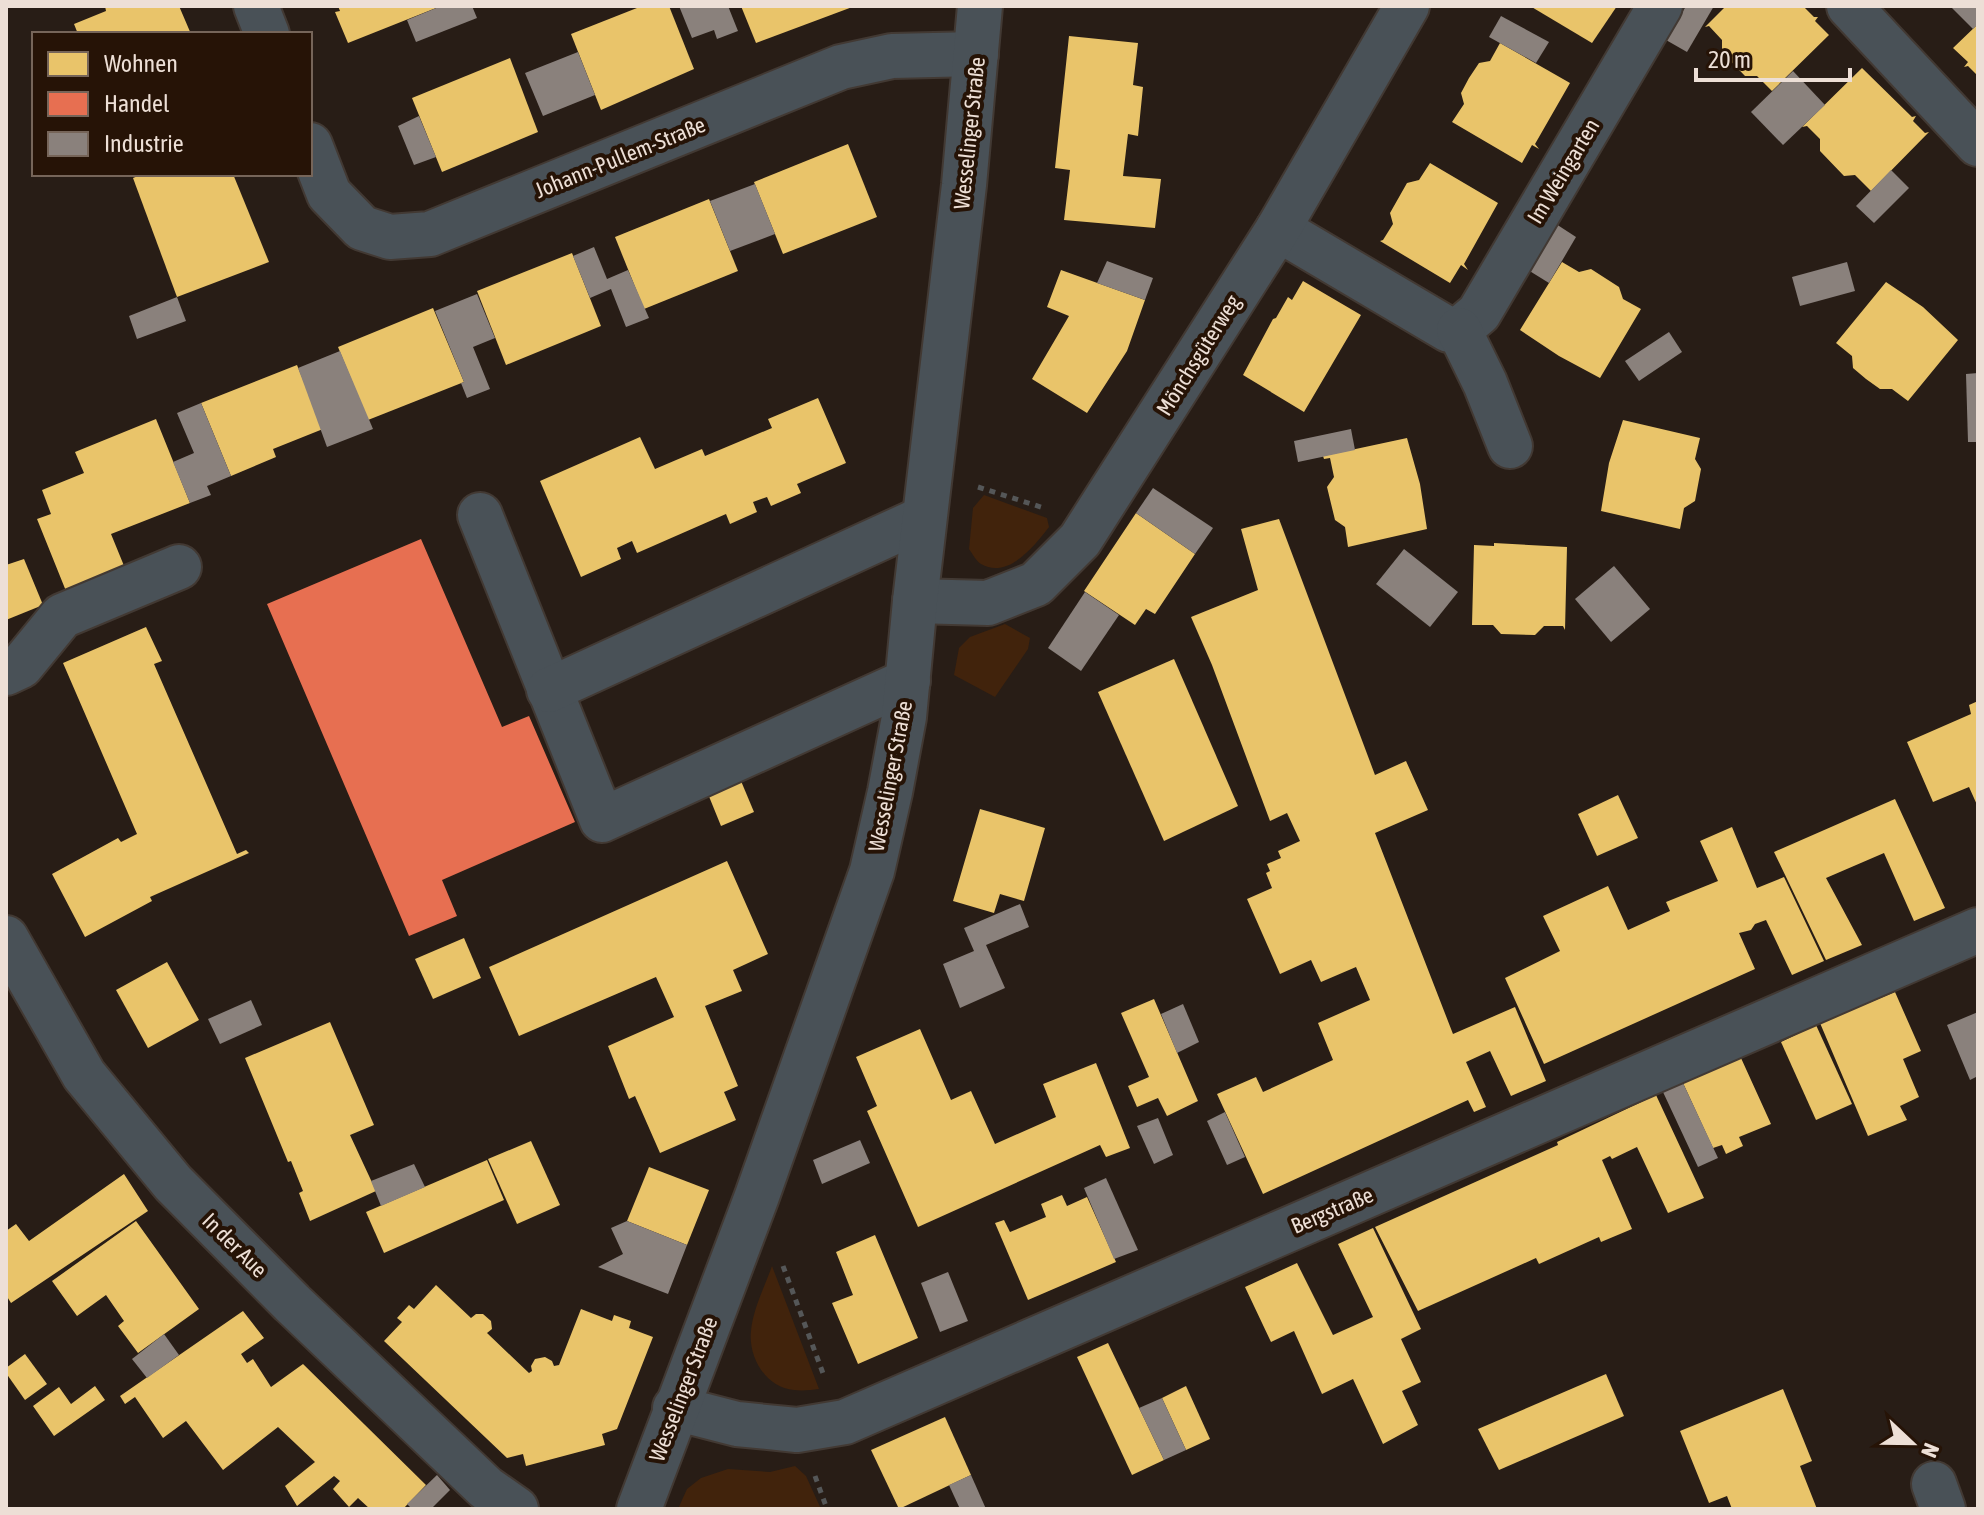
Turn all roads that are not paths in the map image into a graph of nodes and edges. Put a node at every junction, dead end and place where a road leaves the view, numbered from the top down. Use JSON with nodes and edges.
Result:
{"nodes":[{"id":1,"x":256,"y":6,"type":"edge"},
{"id":2,"x":980,"y":6,"type":"edge"},
{"id":3,"x":1407,"y":6,"type":"edge"},
{"id":4,"x":1660,"y":6,"type":"edge"},
{"id":5,"x":1849,"y":6,"type":"edge"},
{"id":6,"x":266,"y":32,"type":"edge"},
{"id":7,"x":976,"y":54,"type":"junction"},
{"id":8,"x":1978,"y":144,"type":"edge"},
{"id":9,"x":312,"y":150,"type":"edge"},
{"id":10,"x":1278,"y":229,"type":"junction"},
{"id":11,"x":1459,"y":330,"type":"junction"},
{"id":12,"x":1510,"y":446,"type":"dead end"},
{"id":13,"x":480,"y":515,"type":"dead end"},
{"id":14,"x":924,"y":518,"type":"junction"},
{"id":15,"x":179,"y":567,"type":"dead end"},
{"id":16,"x":915,"y":601,"type":"junction"},
{"id":17,"x":6,"y":673,"type":"edge"},
{"id":18,"x":908,"y":681,"type":"junction"},
{"id":19,"x":549,"y":690,"type":"junction"},
{"id":20,"x":1978,"y":930,"type":"edge"},
{"id":21,"x":6,"y":938,"type":"edge"},
{"id":22,"x":675,"y":1408,"type":"junction"},
{"id":23,"x":516,"y":1509,"type":"edge"},
{"id":24,"x":639,"y":1509,"type":"edge"}],
"edges":[{"from":1,"to":6,"type":"street"},
{"from":2,"to":7,"type":"street","name":"Wesselinger Straße"},
{"from":3,"to":10,"type":"street","name":"Mönchsgüterweg"},
{"from":4,"to":11,"type":"street","name":"Im Weingarten"},
{"from":5,"to":8,"type":"street"},
{"from":7,"to":9,"type":"street","name":"Johann-Pullem-Straße"},
{"from":7,"to":14,"type":"street","name":"Wesselinger Straße"},
{"from":10,"to":11,"type":"street"},
{"from":10,"to":16,"type":"street","name":"Mönchsgüterweg"},
{"from":11,"to":12,"type":"street"},
{"from":13,"to":19,"type":"street"},
{"from":14,"to":16,"type":"street","name":"Wesselinger Straße"},
{"from":14,"to":19,"type":"street"},
{"from":15,"to":17,"type":"street"},
{"from":16,"to":18,"type":"street","name":"Wesselinger Straße"},
{"from":18,"to":19,"type":"street"},
{"from":18,"to":22,"type":"street","name":"Wesselinger Straße"},
{"from":20,"to":22,"type":"street","name":"Bergstraße"},
{"from":21,"to":23,"type":"street","name":"In der Aue"},
{"from":22,"to":24,"type":"street","name":"Wesselinger Straße"}]}
